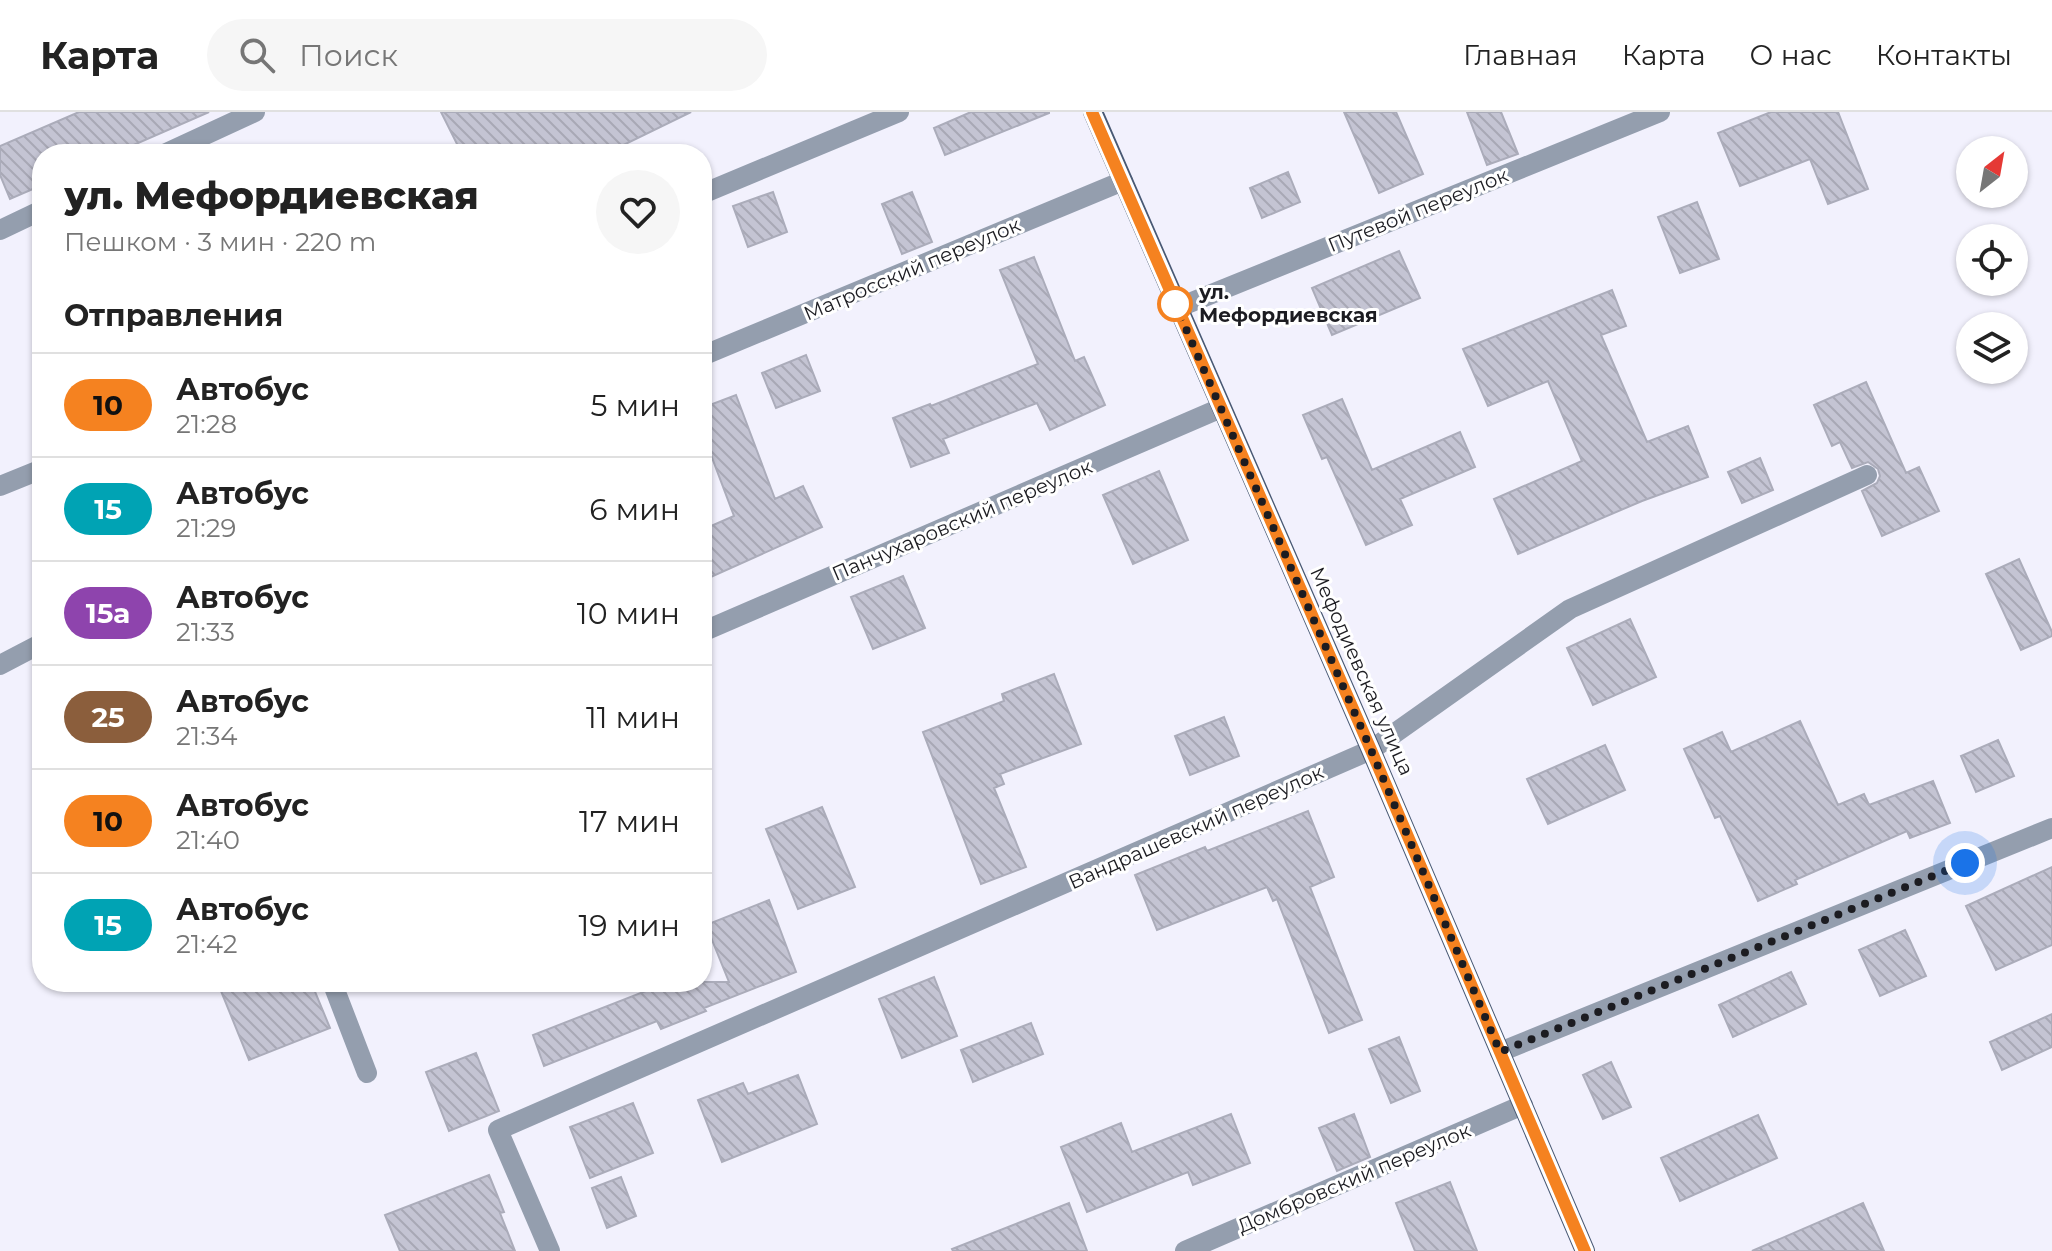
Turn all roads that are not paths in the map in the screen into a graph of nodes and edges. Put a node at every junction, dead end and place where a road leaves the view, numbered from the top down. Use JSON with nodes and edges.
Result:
{"nodes":[{"id":1,"x":255,"y":112,"type":"edge"},
{"id":2,"x":899,"y":112,"type":"edge"},
{"id":3,"x":1093,"y":112,"type":"edge"},
{"id":4,"x":1660,"y":112,"type":"edge"},
{"id":5,"x":186,"y":144,"type":"edge"},
{"id":6,"x":1123,"y":181,"type":"junction"},
{"id":7,"x":712,"y":190,"type":"edge"},
{"id":8,"x":32,"y":215,"type":"edge"},
{"id":9,"x":0,"y":230,"type":"edge"},
{"id":10,"x":1177,"y":308,"type":"junction"},
{"id":11,"x":712,"y":352,"type":"edge"},
{"id":12,"x":1221,"y":408,"type":"junction"},
{"id":13,"x":32,"y":473,"type":"edge"},
{"id":14,"x":1867,"y":475,"type":"dead end"},
{"id":15,"x":0,"y":486,"type":"edge"},
{"id":16,"x":712,"y":628,"type":"edge"},
{"id":17,"x":32,"y":648,"type":"edge"},
{"id":18,"x":0,"y":665,"type":"edge"},
{"id":19,"x":1371,"y":750,"type":"junction"},
{"id":20,"x":2052,"y":828,"type":"edge"},
{"id":21,"x":336,"y":992,"type":"edge"},
{"id":22,"x":1500,"y":1052,"type":"junction"},
{"id":23,"x":367,"y":1073,"type":"dead end"},
{"id":24,"x":1523,"y":1105,"type":"junction"},
{"id":25,"x":1583,"y":1250,"type":"edge"},
{"id":26,"x":550,"y":1251,"type":"edge"},
{"id":27,"x":1185,"y":1251,"type":"edge"}],
"edges":[{"from":1,"to":5,"type":"street"},
{"from":2,"to":7,"type":"street"},
{"from":3,"to":6,"type":"main road","name":"Мефодиевская улица"},
{"from":4,"to":10,"type":"street","name":"Путевой переулок"},
{"from":6,"to":10,"type":"main road","name":"Мефодиевская улица"},
{"from":6,"to":11,"type":"street","name":"Матросский переулок"},
{"from":8,"to":9,"type":"street"},
{"from":10,"to":12,"type":"main road","name":"Мефодиевская улица"},
{"from":12,"to":16,"type":"street","name":"Панчухаровский переулок"},
{"from":12,"to":19,"type":"main road","name":"Мефодиевская улица"},
{"from":13,"to":15,"type":"street"},
{"from":14,"to":19,"type":"street","name":"Вандрашевский переулок"},
{"from":17,"to":18,"type":"street"},
{"from":19,"to":22,"type":"main road","name":"Мефодиевская улица"},
{"from":19,"to":26,"type":"street","name":"Вандрашевский переулок"},
{"from":20,"to":22,"type":"street"},
{"from":21,"to":23,"type":"street"},
{"from":22,"to":24,"type":"main road","name":"Мефодиевская улица"},
{"from":24,"to":25,"type":"main road","name":"Мефодиевская улица"},
{"from":24,"to":27,"type":"street","name":"Домбровский переулок"}]}
